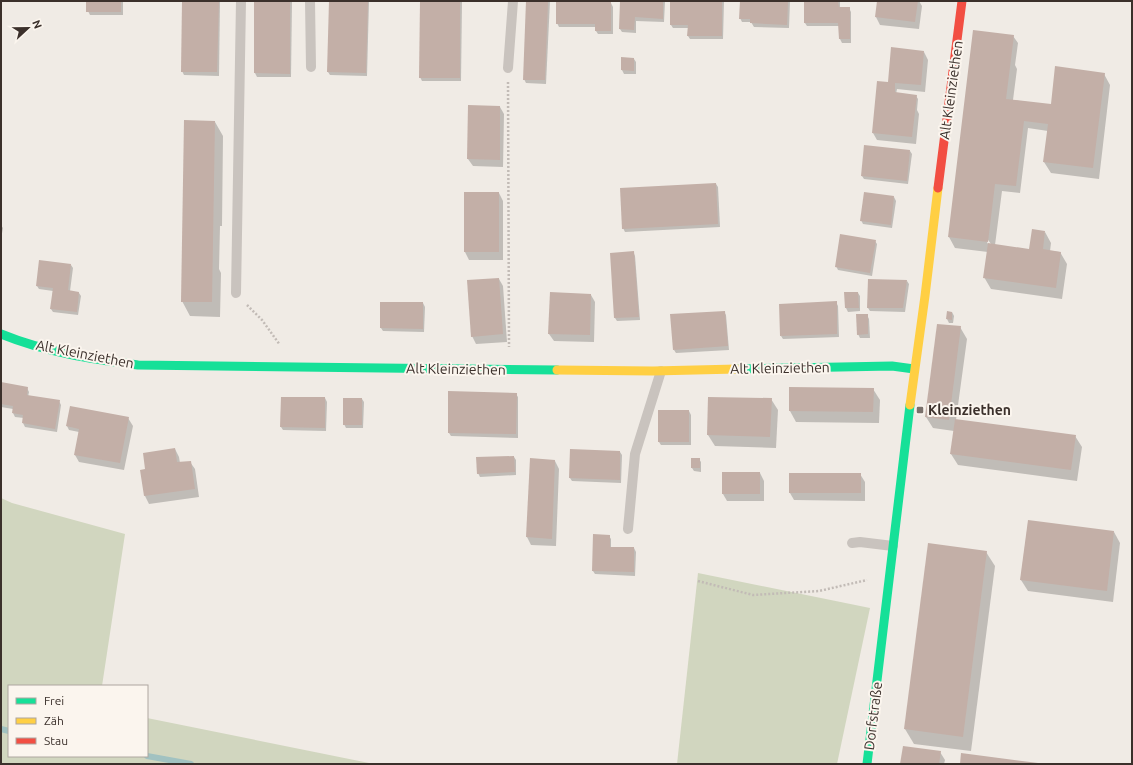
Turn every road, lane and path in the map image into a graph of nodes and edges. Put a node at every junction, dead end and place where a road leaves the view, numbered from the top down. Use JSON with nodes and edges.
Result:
{"nodes":[{"id":1,"x":241,"y":1,"type":"edge"},
{"id":2,"x":310,"y":1,"type":"edge"},
{"id":3,"x":513,"y":1,"type":"edge"},
{"id":4,"x":962,"y":1,"type":"edge"},
{"id":5,"x":311,"y":67,"type":"dead end"},
{"id":6,"x":508,"y":68,"type":"joint"},
{"id":7,"x":236,"y":293,"type":"joint"},
{"id":8,"x":1,"y":334,"type":"edge"},
{"id":9,"x":282,"y":366,"type":"junction"},
{"id":10,"x":914,"y":369,"type":"junction"},
{"id":11,"x":509,"y":370,"type":"junction"},
{"id":12,"x":661,"y":371,"type":"junction"},
{"id":13,"x":628,"y":530,"type":"dead end"},
{"id":14,"x":852,"y":543,"type":"dead end"},
{"id":15,"x":893,"y":546,"type":"junction"},
{"id":16,"x":889,"y":575,"type":"junction"},
{"id":17,"x":698,"y":581,"type":"dead end"},
{"id":18,"x":879,"y":668,"type":"joint"},
{"id":19,"x":867,"y":764,"type":"edge"}],
"edges":[{"from":1,"to":7,"type":"lane"},
{"from":2,"to":5,"type":"lane"},
{"from":3,"to":6,"type":"lane"},
{"from":4,"to":10,"type":"street","name":"Alt Kleinziethen"},
{"from":6,"to":11,"type":"path"},
{"from":7,"to":9,"type":"path"},
{"from":8,"to":9,"type":"street","name":"Alt Kleinziethen"},
{"from":9,"to":11,"type":"street","name":"Alt Kleinziethen"},
{"from":10,"to":12,"type":"street","name":"Alt Kleinziethen"},
{"from":10,"to":15,"type":"street","name":"Alt Kleinziethen"},
{"from":11,"to":12,"type":"street","name":"Alt Kleinziethen"},
{"from":12,"to":13,"type":"lane"},
{"from":14,"to":15,"type":"lane"},
{"from":15,"to":16,"type":"street","name":"Alt Kleinziethen"},
{"from":16,"to":17,"type":"path"},
{"from":16,"to":18,"type":"street","name":"Alt Kleinziethen"},
{"from":18,"to":19,"type":"street","name":"Dorfstraße"}]}
